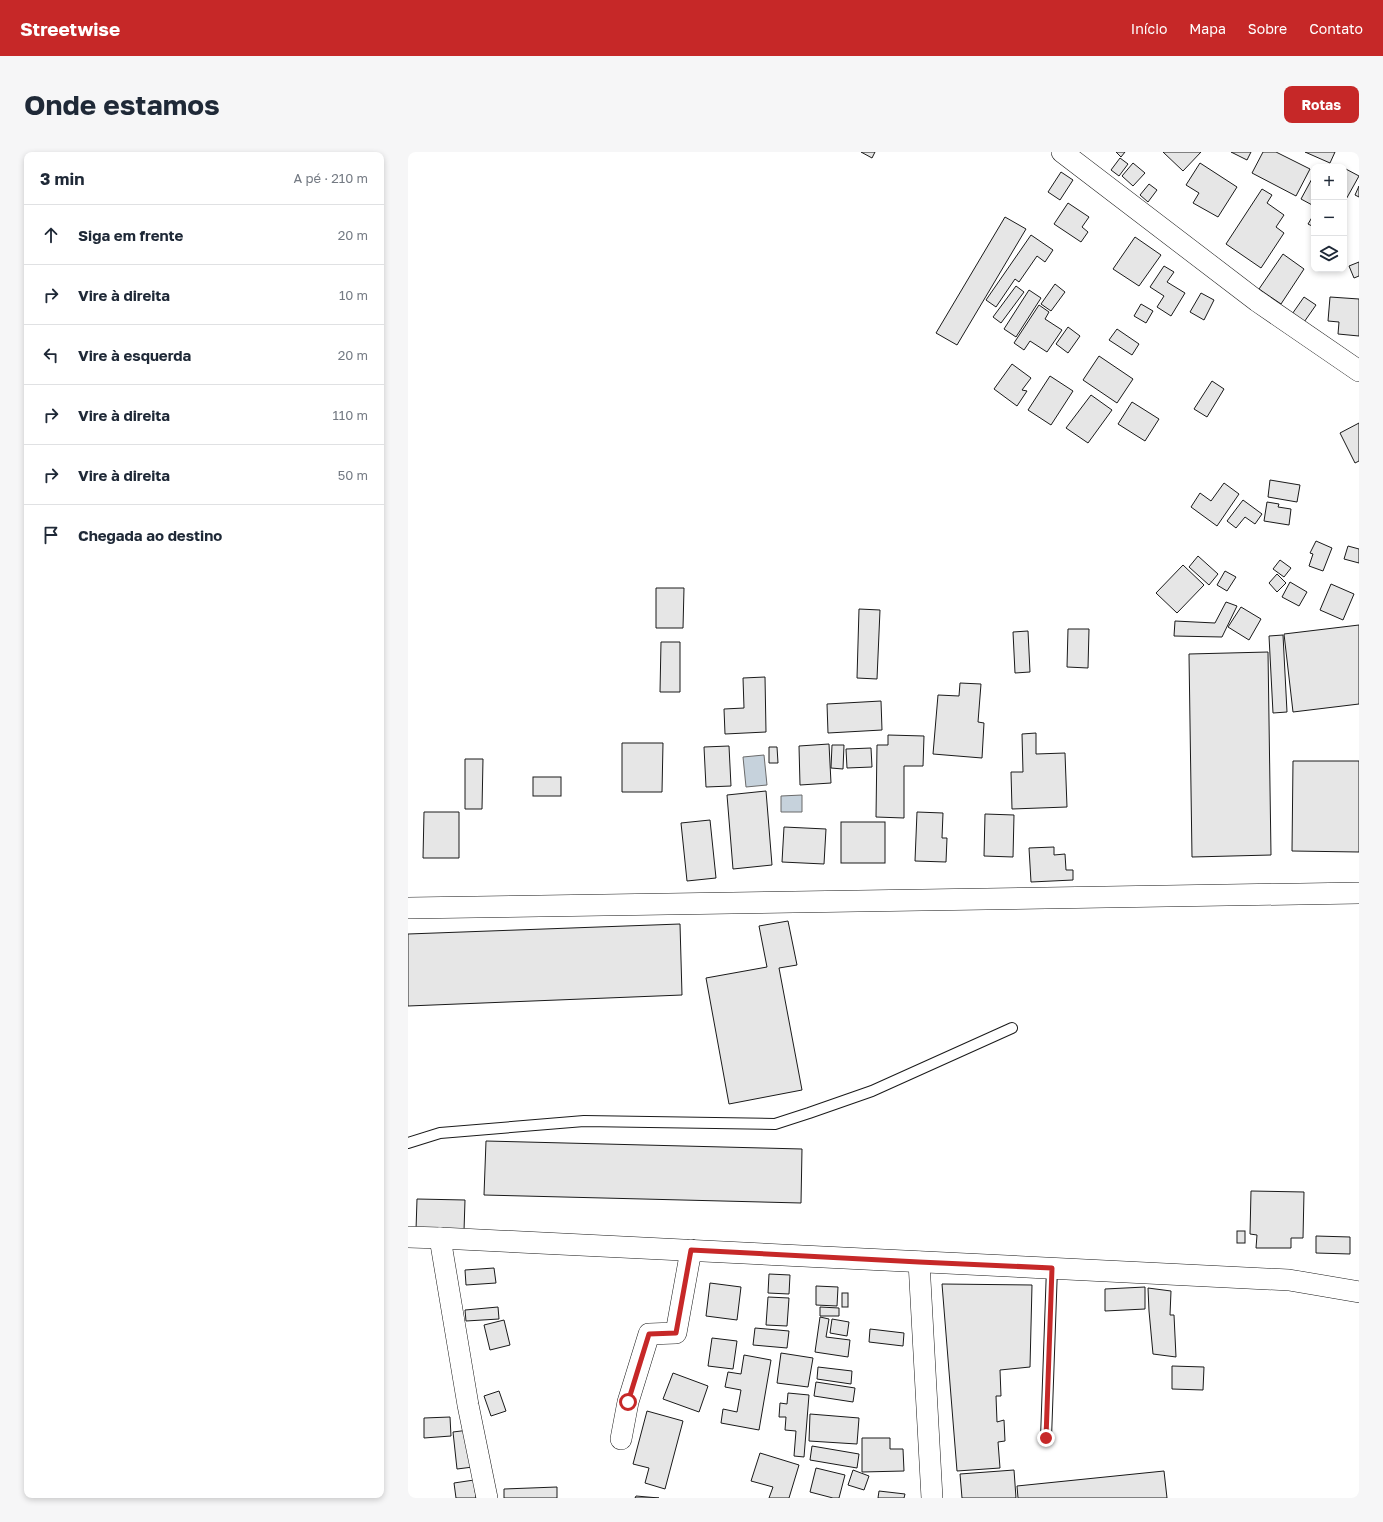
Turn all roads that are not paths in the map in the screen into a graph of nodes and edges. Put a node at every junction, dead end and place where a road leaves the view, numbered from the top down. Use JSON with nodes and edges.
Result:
{"nodes":[{"id":1,"x":1062,"y":152,"type":"edge"},
{"id":2,"x":1359,"y":371,"type":"edge"},
{"id":3,"x":1359,"y":893,"type":"edge"},
{"id":4,"x":408,"y":908,"type":"edge"},
{"id":5,"x":1012,"y":1028,"type":"dead end"},
{"id":6,"x":408,"y":1143,"type":"edge"},
{"id":7,"x":408,"y":1238,"type":"edge"},
{"id":8,"x":440,"y":1238,"type":"junction"},
{"id":9,"x":691,"y":1250,"type":"junction"},
{"id":10,"x":919,"y":1262,"type":"junction"},
{"id":11,"x":1052,"y":1268,"type":"junction"},
{"id":12,"x":1359,"y":1292,"type":"edge"},
{"id":13,"x":1046,"y":1438,"type":"dead end"},
{"id":14,"x":621,"y":1439,"type":"dead end"},
{"id":15,"x":487,"y":1498,"type":"edge"},
{"id":16,"x":932,"y":1498,"type":"edge"}],
"edges":[{"from":1,"to":2,"type":"street"},
{"from":3,"to":4,"type":"street"},
{"from":5,"to":6,"type":"lane"},
{"from":7,"to":8,"type":"street"},
{"from":8,"to":9,"type":"street"},
{"from":8,"to":15,"type":"street"},
{"from":9,"to":10,"type":"street"},
{"from":9,"to":14,"type":"street"},
{"from":10,"to":11,"type":"street"},
{"from":10,"to":16,"type":"street"},
{"from":11,"to":12,"type":"street"},
{"from":11,"to":13,"type":"lane"}]}
